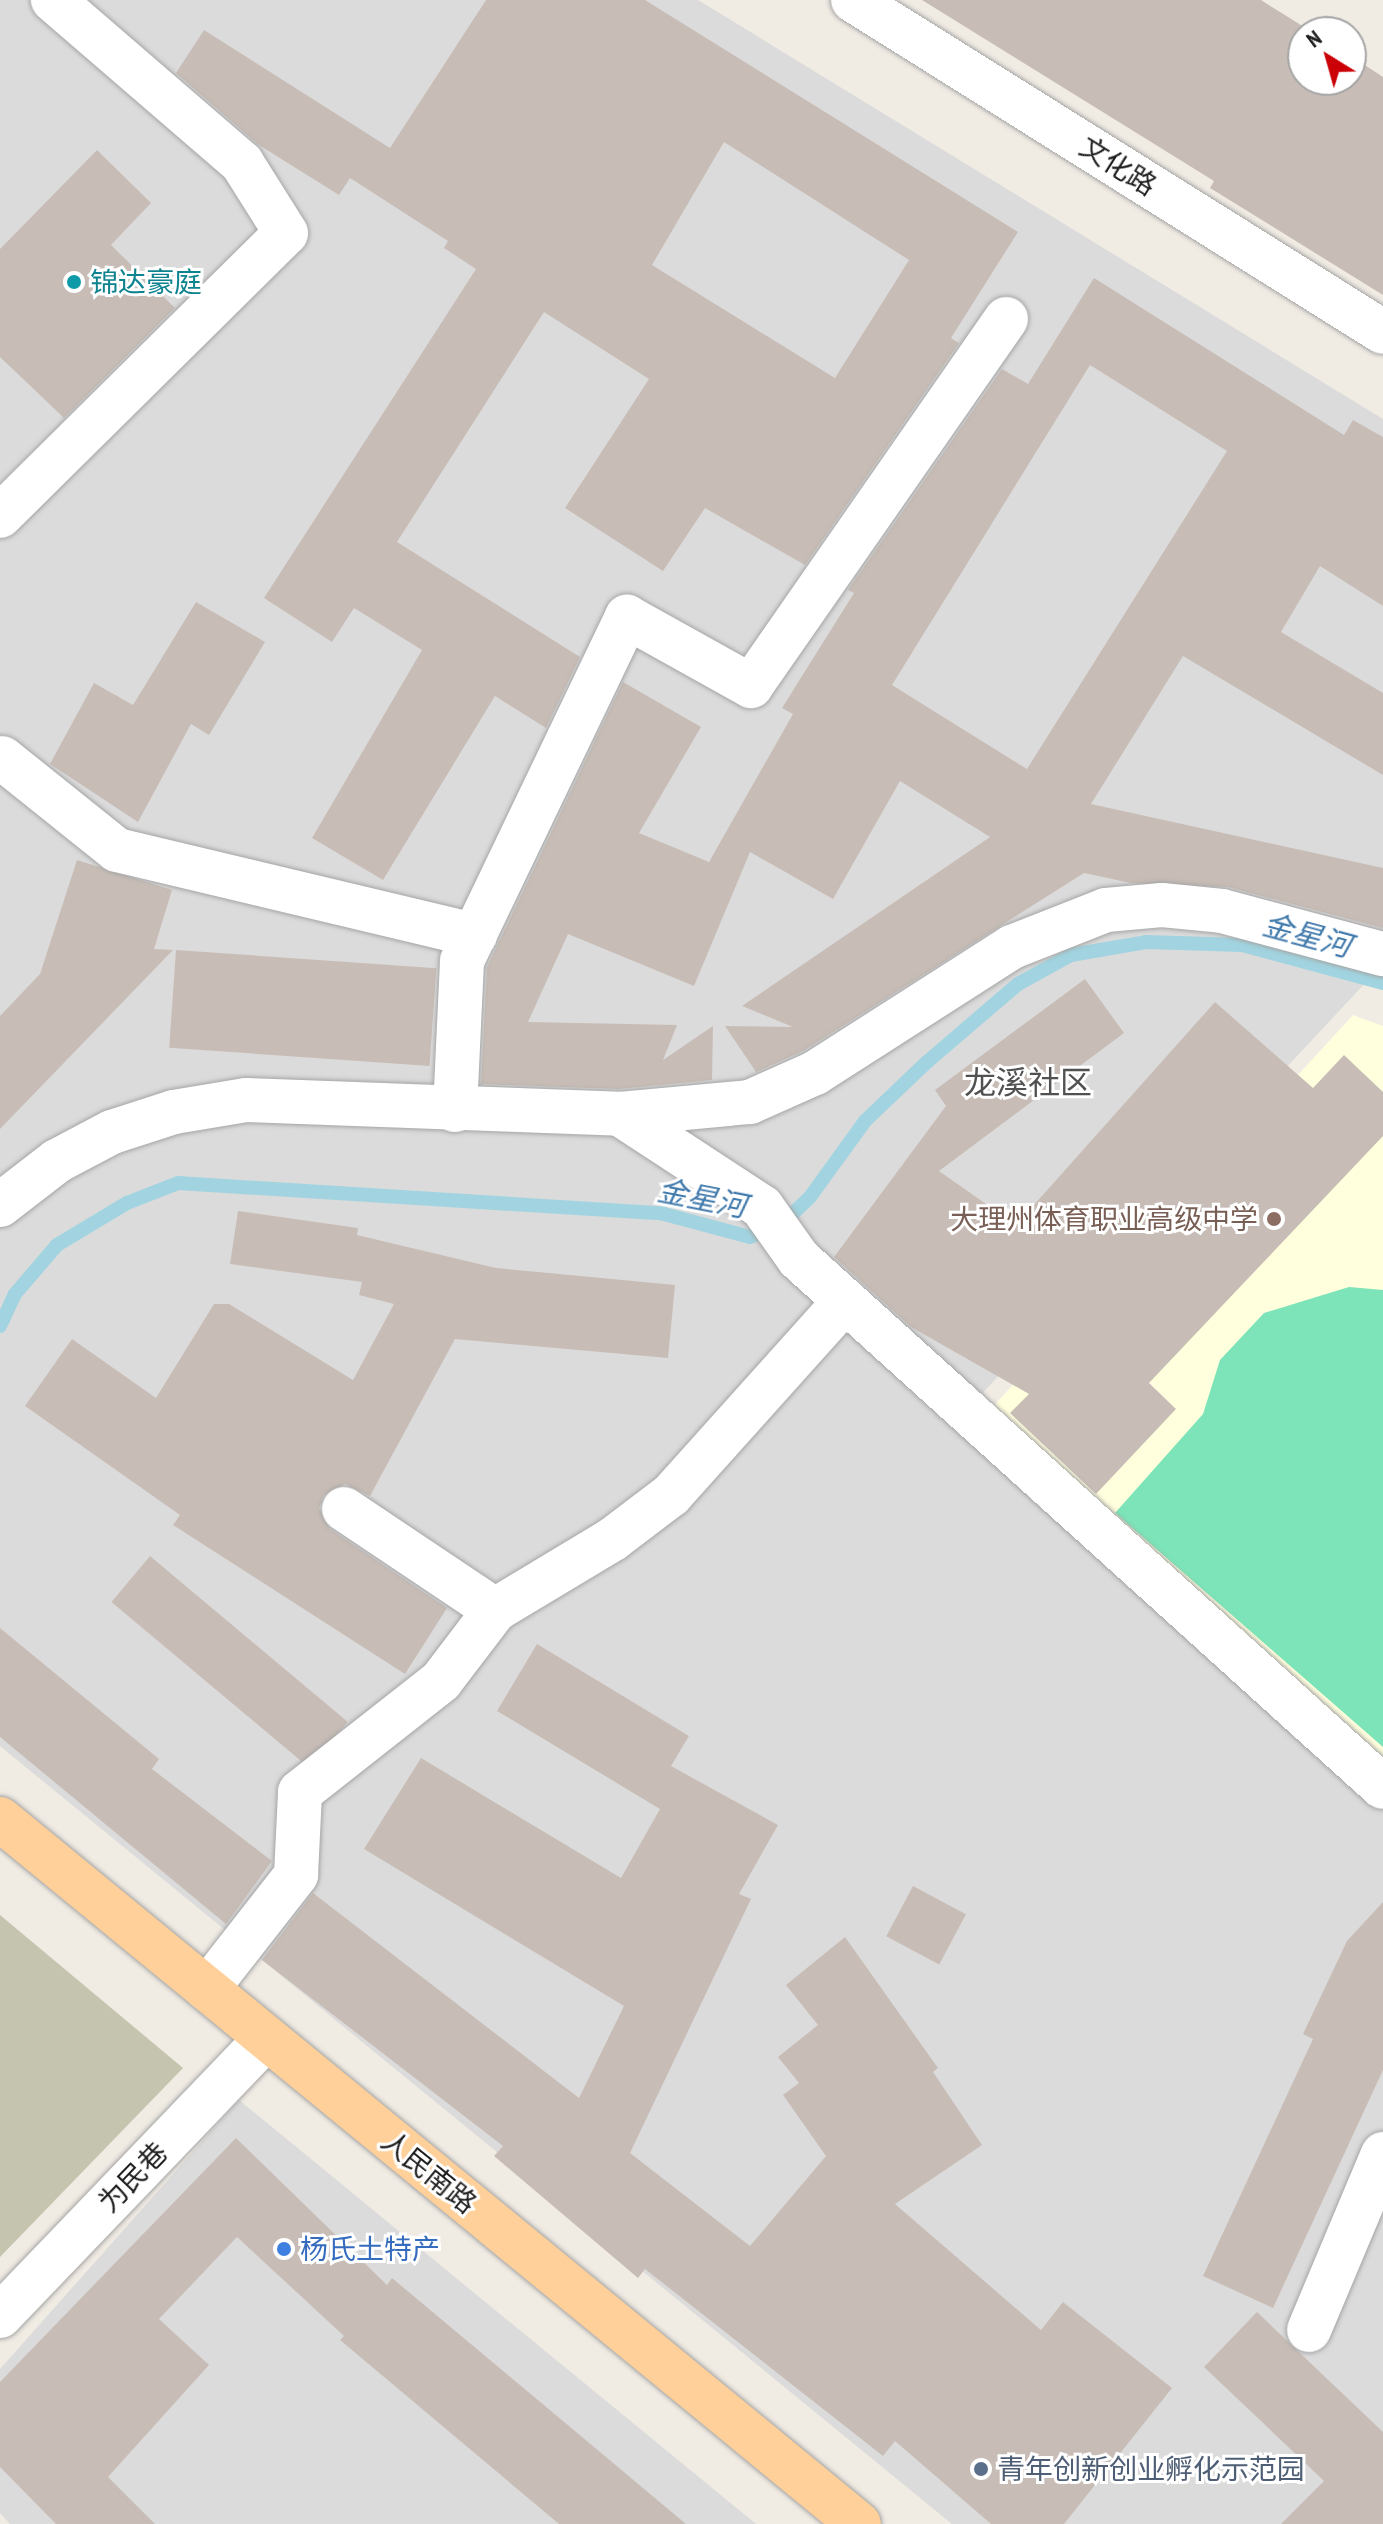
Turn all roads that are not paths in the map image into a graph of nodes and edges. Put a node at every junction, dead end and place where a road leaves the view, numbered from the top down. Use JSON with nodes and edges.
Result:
{"nodes":[{"id":1,"x":53,"y":0,"type":"edge"},
{"id":2,"x":853,"y":0,"type":"edge"},
{"id":3,"x":1006,"y":319,"type":"dead end"},
{"id":4,"x":1383,"y":332,"type":"edge"},
{"id":5,"x":0,"y":516,"type":"edge"},
{"id":6,"x":2,"y":758,"type":"edge"},
{"id":7,"x":475,"y":935,"type":"junction"},
{"id":8,"x":1383,"y":954,"type":"edge"},
{"id":9,"x":455,"y":1110,"type":"junction"},
{"id":10,"x":620,"y":1114,"type":"junction"},
{"id":11,"x":0,"y":1205,"type":"edge"},
{"id":12,"x":845,"y":1301,"type":"junction"},
{"id":13,"x":344,"y":1509,"type":"dead end"},
{"id":14,"x":495,"y":1610,"type":"junction"},
{"id":15,"x":1383,"y":1787,"type":"edge"},
{"id":16,"x":0,"y":1819,"type":"edge"},
{"id":17,"x":207,"y":1989,"type":"junction"},
{"id":18,"x":267,"y":2038,"type":"junction"},
{"id":19,"x":1383,"y":2154,"type":"edge"},
{"id":20,"x":0,"y":2316,"type":"edge"},
{"id":21,"x":1309,"y":2330,"type":"dead end"},
{"id":22,"x":859,"y":2524,"type":"edge"}],
"edges":[{"from":1,"to":5,"type":"street"},
{"from":2,"to":4,"type":"street","name":"文化路"},
{"from":3,"to":7,"type":"street"},
{"from":6,"to":7,"type":"street"},
{"from":7,"to":9,"type":"street"},
{"from":8,"to":10,"type":"street"},
{"from":9,"to":10,"type":"street"},
{"from":9,"to":11,"type":"street"},
{"from":10,"to":12,"type":"street"},
{"from":12,"to":14,"type":"street"},
{"from":12,"to":15,"type":"street"},
{"from":13,"to":14,"type":"street"},
{"from":14,"to":17,"type":"street"},
{"from":16,"to":17,"type":"main road","name":"人民南路"},
{"from":17,"to":18,"type":"main road","name":"人民南路"},
{"from":18,"to":20,"type":"street","name":"为民巷"},
{"from":18,"to":22,"type":"main road","name":"人民南路"},
{"from":19,"to":21,"type":"street"}]}
